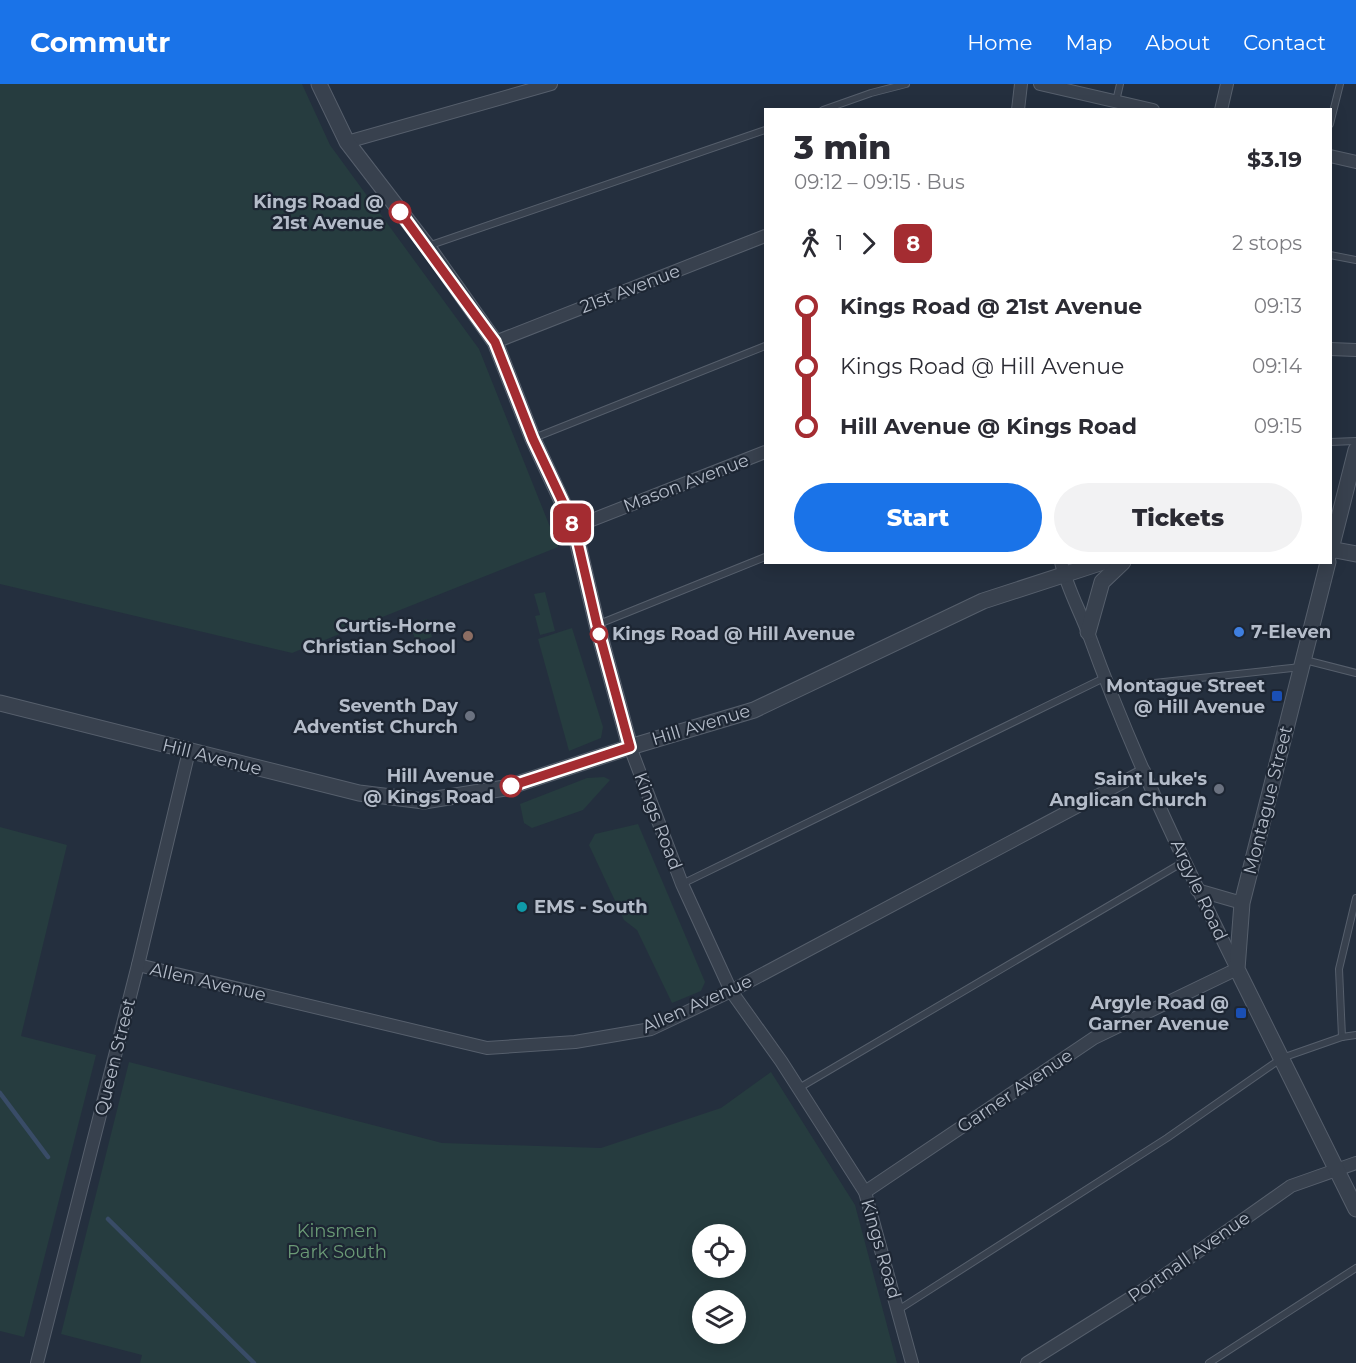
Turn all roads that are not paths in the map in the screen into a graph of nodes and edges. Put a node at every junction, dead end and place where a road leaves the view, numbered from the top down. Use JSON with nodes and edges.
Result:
{"nodes":[{"id":1,"x":319,"y":84,"type":"edge"},
{"id":2,"x":551,"y":84,"type":"edge"},
{"id":3,"x":906,"y":84,"type":"edge"},
{"id":4,"x":1021,"y":84,"type":"edge"},
{"id":5,"x":1040,"y":84,"type":"edge"},
{"id":6,"x":1120,"y":84,"type":"edge"},
{"id":7,"x":1227,"y":84,"type":"edge"},
{"id":8,"x":1340,"y":84,"type":"edge"},
{"id":9,"x":1116,"y":101,"type":"junction"},
{"id":10,"x":829,"y":108,"type":"edge"},
{"id":11,"x":1018,"y":108,"type":"edge"},
{"id":12,"x":1145,"y":108,"type":"edge"},
{"id":13,"x":1221,"y":108,"type":"edge"},
{"id":14,"x":1332,"y":116,"type":"edge"},
{"id":15,"x":764,"y":130,"type":"edge"},
{"id":16,"x":347,"y":142,"type":"junction"},
{"id":17,"x":1332,"y":156,"type":"edge"},
{"id":18,"x":1356,"y":162,"type":"edge"},
{"id":19,"x":764,"y":236,"type":"edge"},
{"id":20,"x":427,"y":246,"type":"junction"},
{"id":21,"x":1332,"y":255,"type":"edge"},
{"id":22,"x":1356,"y":260,"type":"edge"},
{"id":23,"x":495,"y":342,"type":"junction"},
{"id":24,"x":764,"y":346,"type":"edge"},
{"id":25,"x":1332,"y":349,"type":"edge"},
{"id":26,"x":1356,"y":350,"type":"edge"},
{"id":27,"x":533,"y":439,"type":"junction"},
{"id":28,"x":1356,"y":441,"type":"edge"},
{"id":29,"x":1332,"y":442,"type":"edge"},
{"id":30,"x":1356,"y":450,"type":"edge"},
{"id":31,"x":764,"y":452,"type":"edge"},
{"id":32,"x":574,"y":526,"type":"junction"},
{"id":33,"x":1332,"y":546,"type":"edge"},
{"id":34,"x":1332,"y":554,"type":"edge"},
{"id":35,"x":1356,"y":554,"type":"edge"},
{"id":36,"x":764,"y":557,"type":"edge"},
{"id":37,"x":1089,"y":564,"type":"edge"},
{"id":38,"x":1121,"y":564,"type":"edge"},
{"id":39,"x":1328,"y":564,"type":"edge"},
{"id":40,"x":1062,"y":568,"type":"edge"},
{"id":41,"x":597,"y":625,"type":"junction"},
{"id":42,"x":1088,"y":632,"type":"junction"},
{"id":43,"x":1303,"y":663,"type":"junction"},
{"id":44,"x":1356,"y":673,"type":"edge"},
{"id":45,"x":1106,"y":683,"type":"junction"},
{"id":46,"x":0,"y":703,"type":"edge"},
{"id":47,"x":630,"y":747,"type":"junction"},
{"id":48,"x":189,"y":751,"type":"junction"},
{"id":49,"x":1144,"y":771,"type":"junction"},
{"id":50,"x":1185,"y":861,"type":"junction"},
{"id":51,"x":682,"y":884,"type":"junction"},
{"id":52,"x":1197,"y":890,"type":"junction"},
{"id":53,"x":1356,"y":898,"type":"edge"},
{"id":54,"x":1242,"y":903,"type":"junction"},
{"id":55,"x":138,"y":965,"type":"junction"},
{"id":56,"x":1237,"y":969,"type":"junction"},
{"id":57,"x":731,"y":991,"type":"junction"},
{"id":58,"x":1356,"y":1035,"type":"edge"},
{"id":59,"x":1342,"y":1037,"type":"junction"},
{"id":60,"x":1282,"y":1058,"type":"junction"},
{"id":61,"x":799,"y":1088,"type":"junction"},
{"id":62,"x":1356,"y":1163,"type":"edge"},
{"id":63,"x":1337,"y":1170,"type":"junction"},
{"id":64,"x":865,"y":1192,"type":"junction"},
{"id":65,"x":1356,"y":1209,"type":"edge"},
{"id":66,"x":1356,"y":1268,"type":"edge"},
{"id":67,"x":898,"y":1310,"type":"junction"},
{"id":68,"x":37,"y":1363,"type":"edge"},
{"id":69,"x":912,"y":1363,"type":"edge"},
{"id":70,"x":1027,"y":1363,"type":"edge"},
{"id":71,"x":1209,"y":1363,"type":"edge"}],
"edges":[{"from":1,"to":16,"type":"street","name":"Kings Road"},
{"from":2,"to":16,"type":"street"},
{"from":3,"to":10,"type":"lane"},
{"from":4,"to":11,"type":"street"},
{"from":5,"to":9,"type":"street"},
{"from":6,"to":9,"type":"lane"},
{"from":7,"to":13,"type":"street"},
{"from":8,"to":14,"type":"lane"},
{"from":9,"to":12,"type":"street"},
{"from":15,"to":20,"type":"lane"},
{"from":16,"to":20,"type":"street","name":"Kings Road"},
{"from":17,"to":18,"type":"street"},
{"from":19,"to":23,"type":"street","name":"21st Avenue"},
{"from":20,"to":23,"type":"street","name":"Kings Road"},
{"from":21,"to":22,"type":"lane"},
{"from":23,"to":27,"type":"street","name":"Kings Road"},
{"from":24,"to":27,"type":"lane"},
{"from":25,"to":26,"type":"street"},
{"from":27,"to":32,"type":"street","name":"Kings Road"},
{"from":28,"to":29,"type":"lane"},
{"from":30,"to":33,"type":"street","name":"Montague Street"},
{"from":31,"to":32,"type":"street","name":"Mason Avenue"},
{"from":32,"to":41,"type":"street","name":"Kings Road"},
{"from":34,"to":35,"type":"street"},
{"from":36,"to":41,"type":"lane"},
{"from":37,"to":40,"type":"street","name":"Hill Avenue"},
{"from":38,"to":42,"type":"street"},
{"from":39,"to":43,"type":"street","name":"Montague Street"},
{"from":40,"to":42,"type":"street","name":"Argyle Road"},
{"from":40,"to":47,"type":"street","name":"Hill Avenue"},
{"from":41,"to":47,"type":"street","name":"Kings Road"},
{"from":42,"to":45,"type":"street","name":"Argyle Road"},
{"from":43,"to":44,"type":"lane"},
{"from":43,"to":45,"type":"lane"},
{"from":43,"to":54,"type":"street","name":"Montague Street"},
{"from":45,"to":49,"type":"street","name":"Argyle Road"},
{"from":45,"to":51,"type":"lane"},
{"from":46,"to":48,"type":"street","name":"Hill Avenue"},
{"from":47,"to":48,"type":"street","name":"Hill Avenue"},
{"from":47,"to":51,"type":"street","name":"Kings Road"},
{"from":48,"to":55,"type":"street","name":"Queen Street"},
{"from":49,"to":50,"type":"street","name":"Argyle Road"},
{"from":49,"to":57,"type":"street","name":"Allen Avenue"},
{"from":50,"to":52,"type":"street","name":"Argyle Road"},
{"from":50,"to":61,"type":"lane"},
{"from":51,"to":57,"type":"street","name":"Kings Road"},
{"from":52,"to":54,"type":"street"},
{"from":52,"to":56,"type":"street","name":"Argyle Road"},
{"from":53,"to":59,"type":"lane"},
{"from":54,"to":56,"type":"street","name":"Montague Street"},
{"from":55,"to":57,"type":"street","name":"Allen Avenue"},
{"from":55,"to":68,"type":"street","name":"Queen Street"},
{"from":56,"to":60,"type":"street","name":"Argyle Road"},
{"from":56,"to":64,"type":"street","name":"Garner Avenue"},
{"from":57,"to":61,"type":"street","name":"Kings Road"},
{"from":58,"to":59,"type":"lane"},
{"from":59,"to":60,"type":"lane"},
{"from":60,"to":63,"type":"street","name":"Argyle Road"},
{"from":60,"to":67,"type":"lane"},
{"from":61,"to":64,"type":"street","name":"Kings Road"},
{"from":62,"to":63,"type":"street","name":"Portnall Avenue"},
{"from":63,"to":65,"type":"street","name":"Argyle Road"},
{"from":63,"to":70,"type":"street","name":"Portnall Avenue"},
{"from":64,"to":67,"type":"street","name":"Kings Road"},
{"from":66,"to":71,"type":"lane"},
{"from":67,"to":69,"type":"street","name":"Kings Road"}]}
